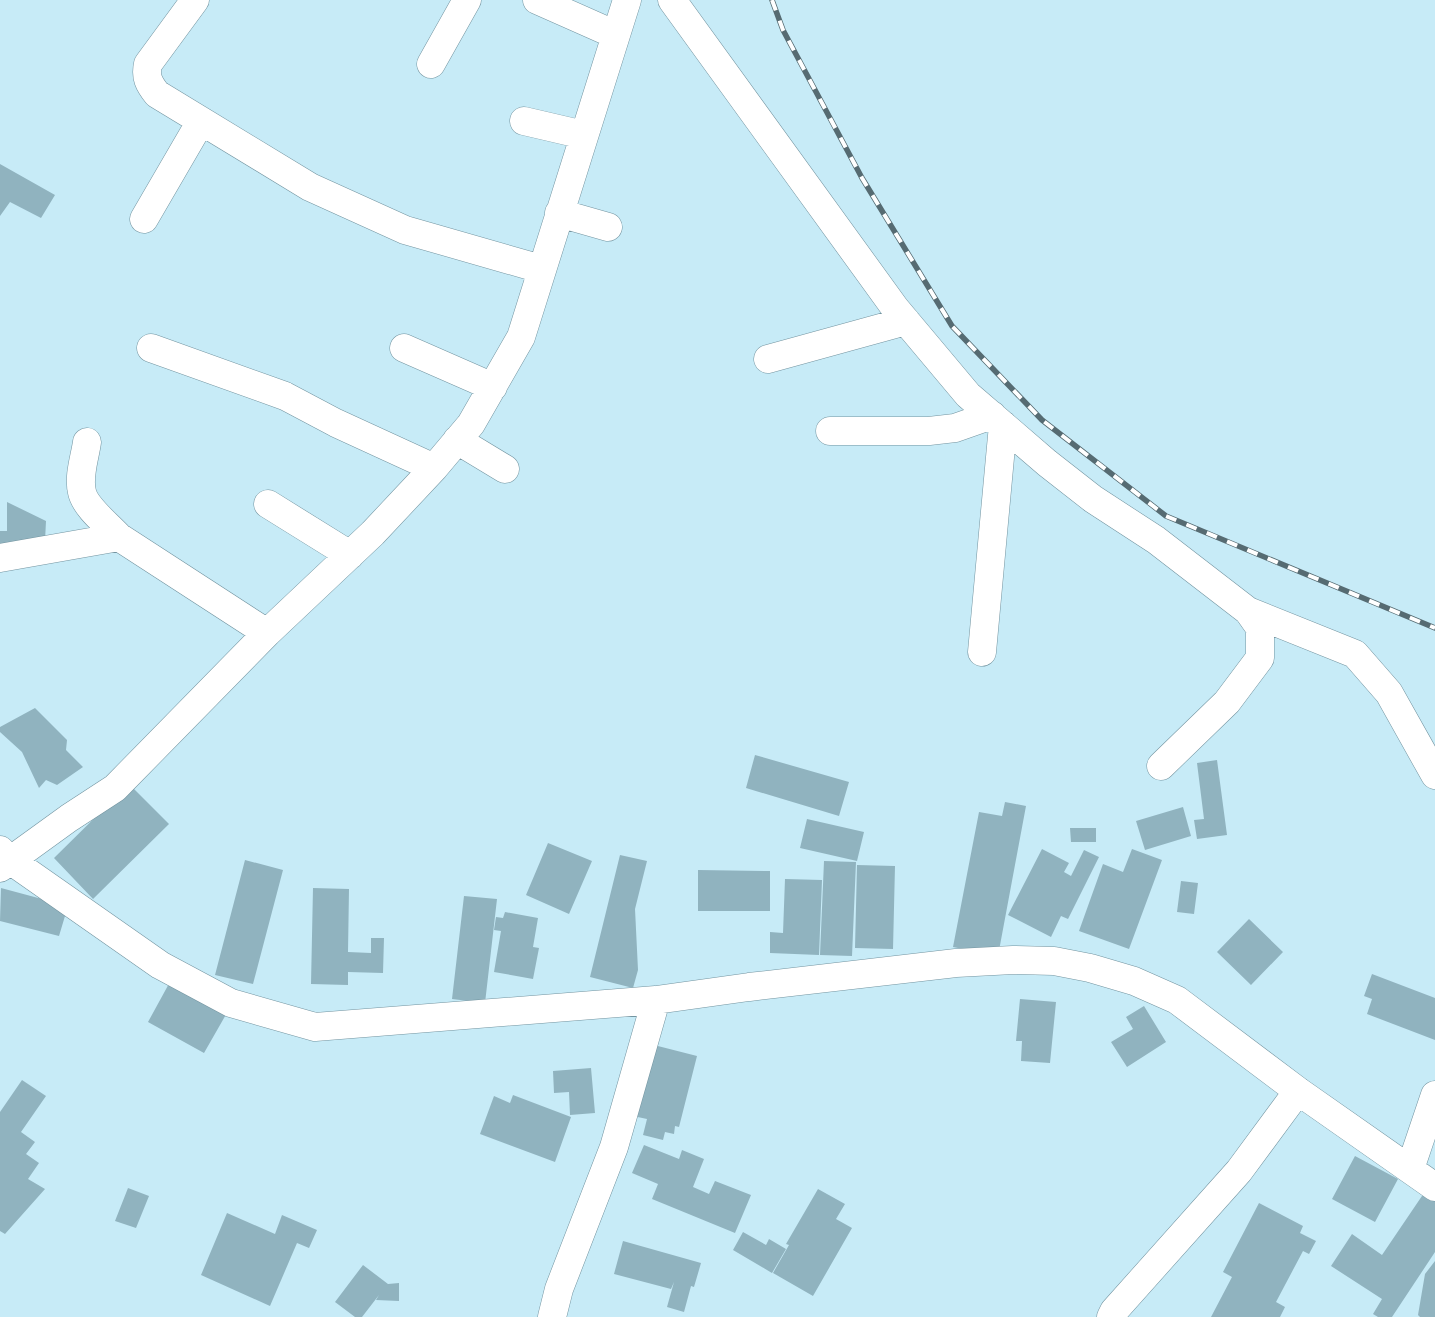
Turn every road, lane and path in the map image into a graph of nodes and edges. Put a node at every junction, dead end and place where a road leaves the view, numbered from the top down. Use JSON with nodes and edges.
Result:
{"nodes":[{"id":1,"x":195,"y":0,"type":"edge"},
{"id":2,"x":467,"y":0,"type":"edge"},
{"id":3,"x":537,"y":0,"type":"edge"},
{"id":4,"x":627,"y":0,"type":"edge"},
{"id":5,"x":672,"y":0,"type":"edge"},
{"id":6,"x":616,"y":35,"type":"junction"},
{"id":7,"x":431,"y":64,"type":"dead end"},
{"id":8,"x":201,"y":121,"type":"junction"},
{"id":9,"x":524,"y":121,"type":"dead end"},
{"id":10,"x":584,"y":135,"type":"junction"},
{"id":11,"x":559,"y":213,"type":"junction"},
{"id":12,"x":144,"y":219,"type":"dead end"},
{"id":13,"x":608,"y":227,"type":"dead end"},
{"id":14,"x":541,"y":269,"type":"junction"},
{"id":15,"x":906,"y":321,"type":"junction"},
{"id":16,"x":152,"y":348,"type":"dead end"},
{"id":17,"x":404,"y":348,"type":"dead end"},
{"id":18,"x":768,"y":360,"type":"dead end"},
{"id":19,"x":493,"y":387,"type":"junction"},
{"id":20,"x":997,"y":420,"type":"junction"},
{"id":21,"x":830,"y":431,"type":"dead end"},
{"id":22,"x":457,"y":440,"type":"junction"},
{"id":23,"x":87,"y":442,"type":"dead end"},
{"id":24,"x":434,"y":468,"type":"junction"},
{"id":25,"x":505,"y":469,"type":"dead end"},
{"id":26,"x":268,"y":504,"type":"dead end"},
{"id":27,"x":118,"y":537,"type":"junction"},
{"id":28,"x":350,"y":555,"type":"junction"},
{"id":29,"x":0,"y":558,"type":"edge"},
{"id":30,"x":1248,"y":611,"type":"junction"},
{"id":31,"x":267,"y":633,"type":"junction"},
{"id":32,"x":982,"y":652,"type":"dead end"},
{"id":33,"x":1161,"y":766,"type":"dead end"},
{"id":34,"x":1435,"y":775,"type":"edge"},
{"id":35,"x":4,"y":859,"type":"edge"},
{"id":36,"x":656,"y":1000,"type":"junction"},
{"id":37,"x":1298,"y":1091,"type":"junction"},
{"id":38,"x":1435,"y":1095,"type":"edge"},
{"id":39,"x":1410,"y":1169,"type":"junction"},
{"id":40,"x":1435,"y":1187,"type":"edge"},
{"id":41,"x":552,"y":1317,"type":"edge"},
{"id":42,"x":1112,"y":1317,"type":"edge"}],
"edges":[{"from":1,"to":8,"type":"street"},
{"from":2,"to":7,"type":"street"},
{"from":3,"to":6,"type":"street"},
{"from":4,"to":6,"type":"street"},
{"from":5,"to":15,"type":"street"},
{"from":6,"to":10,"type":"street"},
{"from":8,"to":12,"type":"street"},
{"from":8,"to":14,"type":"street"},
{"from":9,"to":10,"type":"street"},
{"from":10,"to":11,"type":"street"},
{"from":11,"to":13,"type":"street"},
{"from":11,"to":14,"type":"street"},
{"from":14,"to":19,"type":"street"},
{"from":15,"to":18,"type":"street"},
{"from":15,"to":20,"type":"street"},
{"from":16,"to":24,"type":"street"},
{"from":17,"to":19,"type":"street"},
{"from":19,"to":22,"type":"street"},
{"from":20,"to":21,"type":"street"},
{"from":20,"to":30,"type":"street"},
{"from":20,"to":32,"type":"street"},
{"from":22,"to":24,"type":"street"},
{"from":22,"to":25,"type":"street"},
{"from":23,"to":27,"type":"street"},
{"from":24,"to":28,"type":"street"},
{"from":26,"to":28,"type":"street"},
{"from":27,"to":29,"type":"street"},
{"from":27,"to":31,"type":"street"},
{"from":28,"to":31,"type":"street"},
{"from":30,"to":33,"type":"street"},
{"from":30,"to":34,"type":"street"},
{"from":31,"to":35,"type":"street"},
{"from":35,"to":36,"type":"street"},
{"from":36,"to":37,"type":"street"},
{"from":36,"to":41,"type":"street"},
{"from":37,"to":39,"type":"street"},
{"from":37,"to":42,"type":"street"},
{"from":38,"to":39,"type":"street"},
{"from":39,"to":40,"type":"street"}]}
